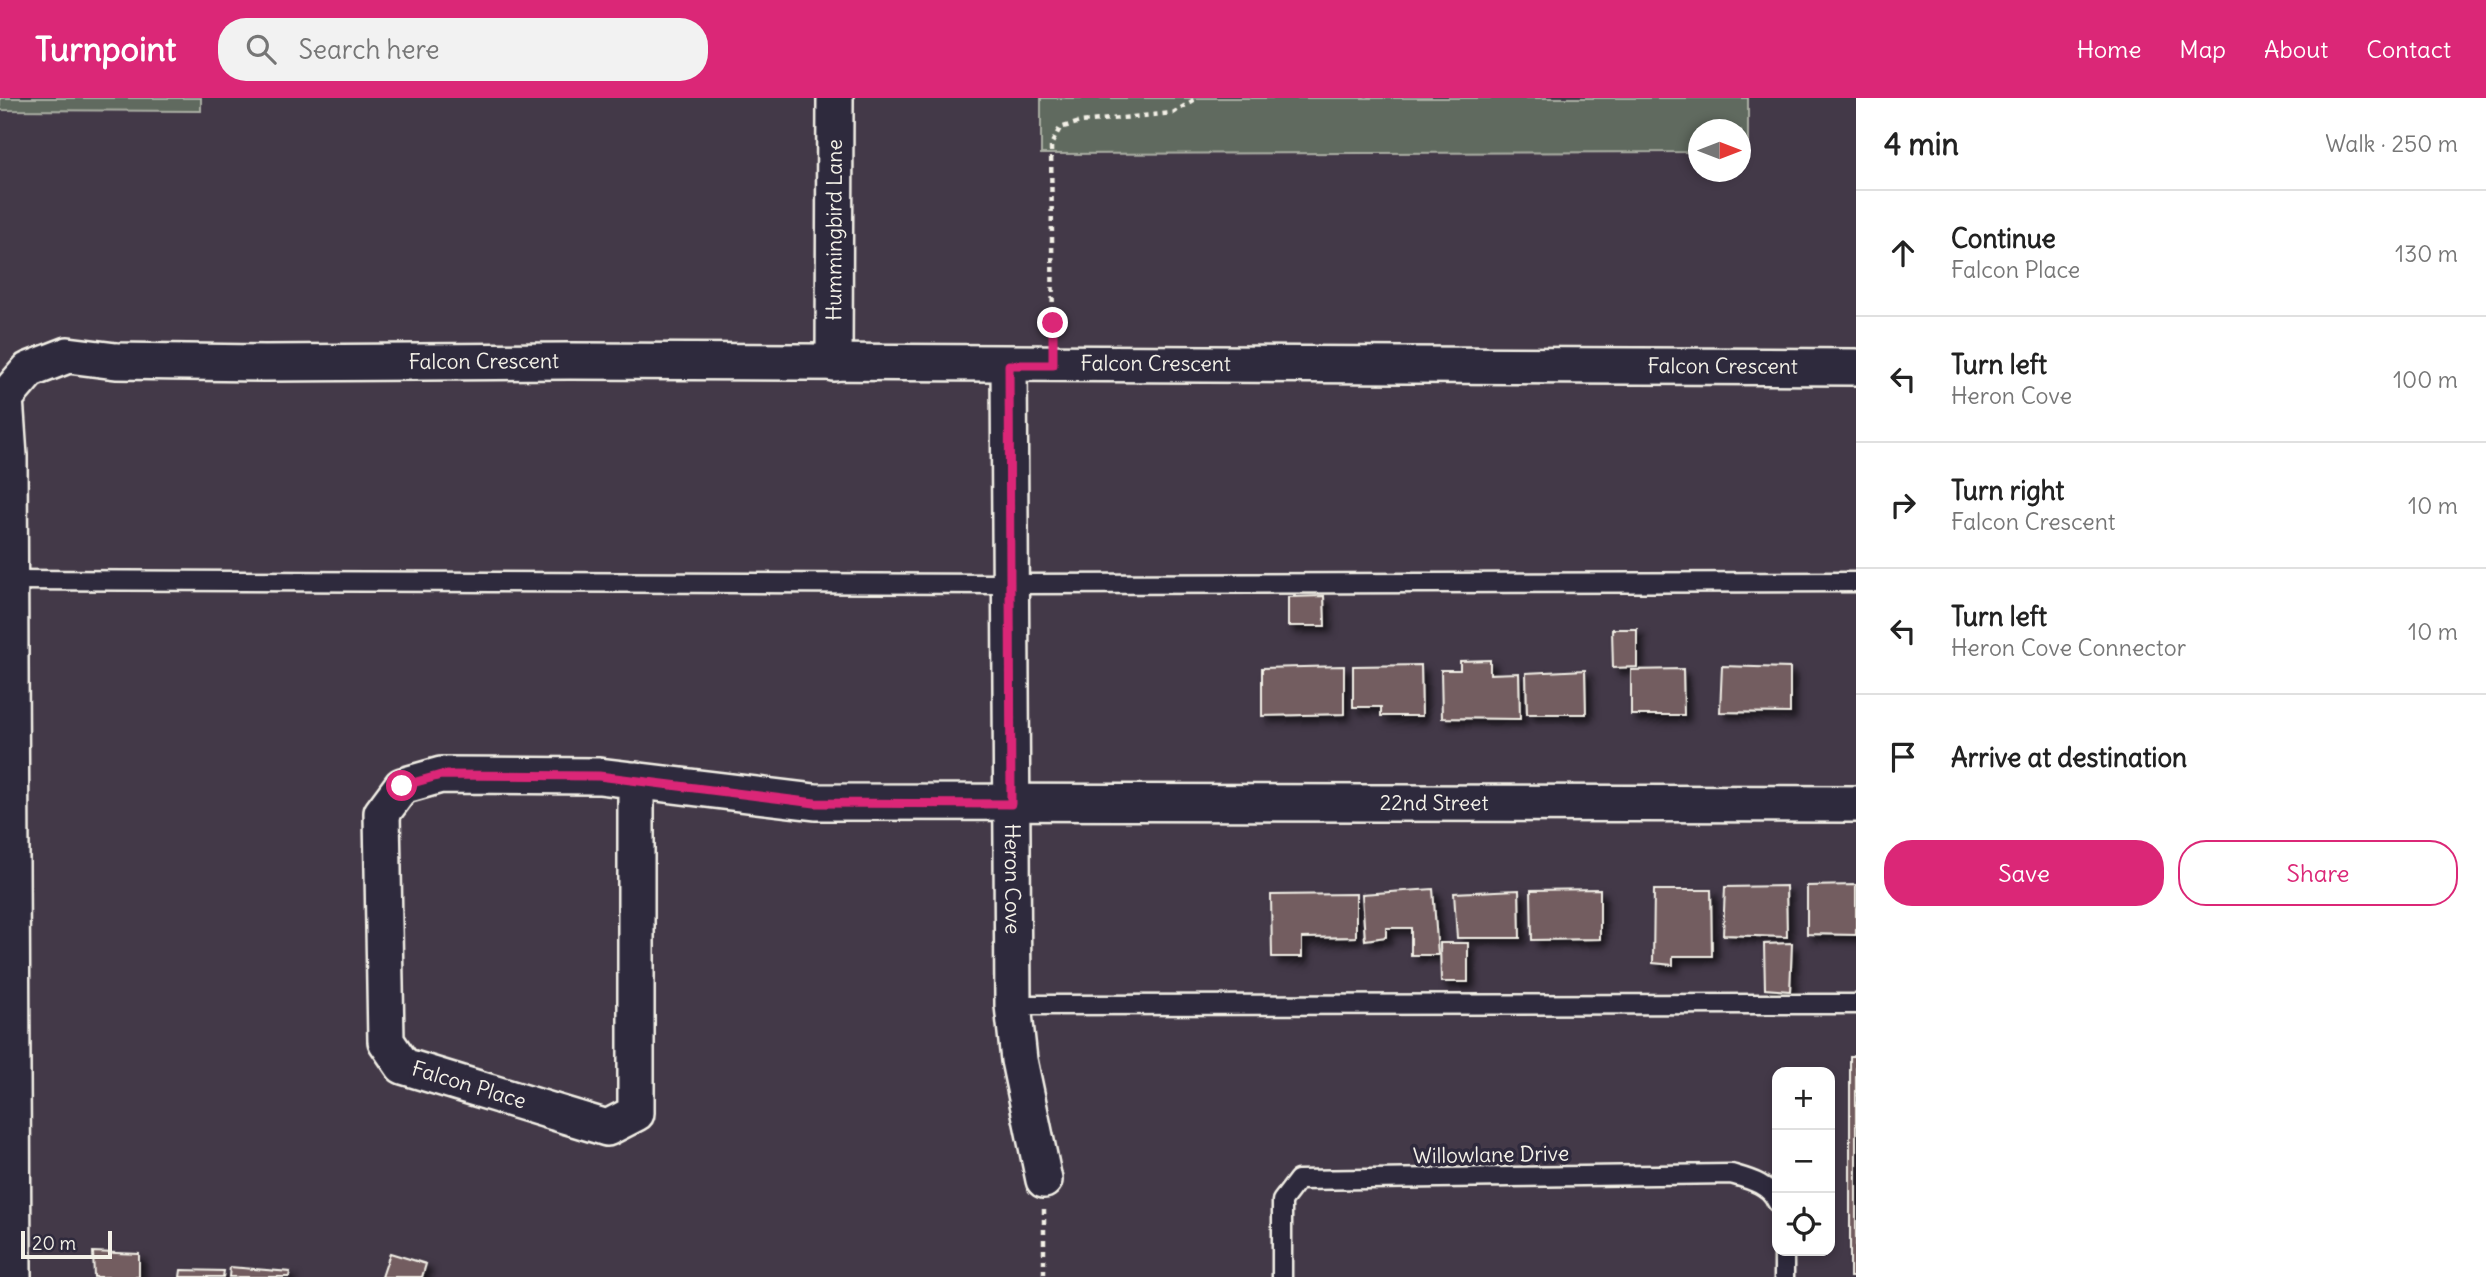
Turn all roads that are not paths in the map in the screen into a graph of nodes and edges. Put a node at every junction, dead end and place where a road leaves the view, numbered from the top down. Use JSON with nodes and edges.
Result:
{"nodes":[{"id":1,"x":835,"y":98,"type":"edge"},
{"id":2,"x":834,"y":363,"type":"junction"},
{"id":3,"x":1009,"y":365,"type":"junction"},
{"id":4,"x":1856,"y":367,"type":"edge"},
{"id":5,"x":9,"y":580,"type":"junction"},
{"id":6,"x":1856,"y":582,"type":"edge"},
{"id":7,"x":1010,"y":584,"type":"junction"},
{"id":8,"x":636,"y":779,"type":"junction"},
{"id":9,"x":1011,"y":804,"type":"junction"},
{"id":10,"x":1856,"y":804,"type":"edge"},
{"id":11,"x":1856,"y":1004,"type":"edge"},
{"id":12,"x":1013,"y":1005,"type":"junction"},
{"id":13,"x":1044,"y":1180,"type":"road end"},
{"id":14,"x":1773,"y":1193,"type":"edge"},
{"id":15,"x":1784,"y":1256,"type":"edge"},
{"id":16,"x":13,"y":1277,"type":"edge"},
{"id":17,"x":1282,"y":1277,"type":"edge"},
{"id":18,"x":1784,"y":1277,"type":"edge"}],
"edges":[{"from":1,"to":2,"type":"street","name":"Hummingbird Lane"},
{"from":2,"to":3,"type":"street","name":"Falcon Crescent"},
{"from":2,"to":5,"type":"street","name":"Falcon Crescent"},
{"from":3,"to":4,"type":"street","name":"Falcon Crescent"},
{"from":3,"to":7,"type":"street","name":"Heron Cove"},
{"from":5,"to":7,"type":"lane"},
{"from":5,"to":16,"type":"street","name":"Falcon Crescent"},
{"from":6,"to":7,"type":"lane"},
{"from":7,"to":9,"type":"street","name":"Heron Cove"},
{"from":8,"to":8,"type":"street","name":"Falcon Place"},
{"from":8,"to":9,"type":"street","name":"Falcon Place"},
{"from":9,"to":10,"type":"street","name":"22nd Street"},
{"from":9,"to":12,"type":"street","name":"Heron Cove"},
{"from":11,"to":12,"type":"lane"},
{"from":12,"to":13,"type":"street","name":"Heron Cove"},
{"from":14,"to":17,"type":"lane","name":"Willowlane Drive"},
{"from":15,"to":18,"type":"lane"}]}
